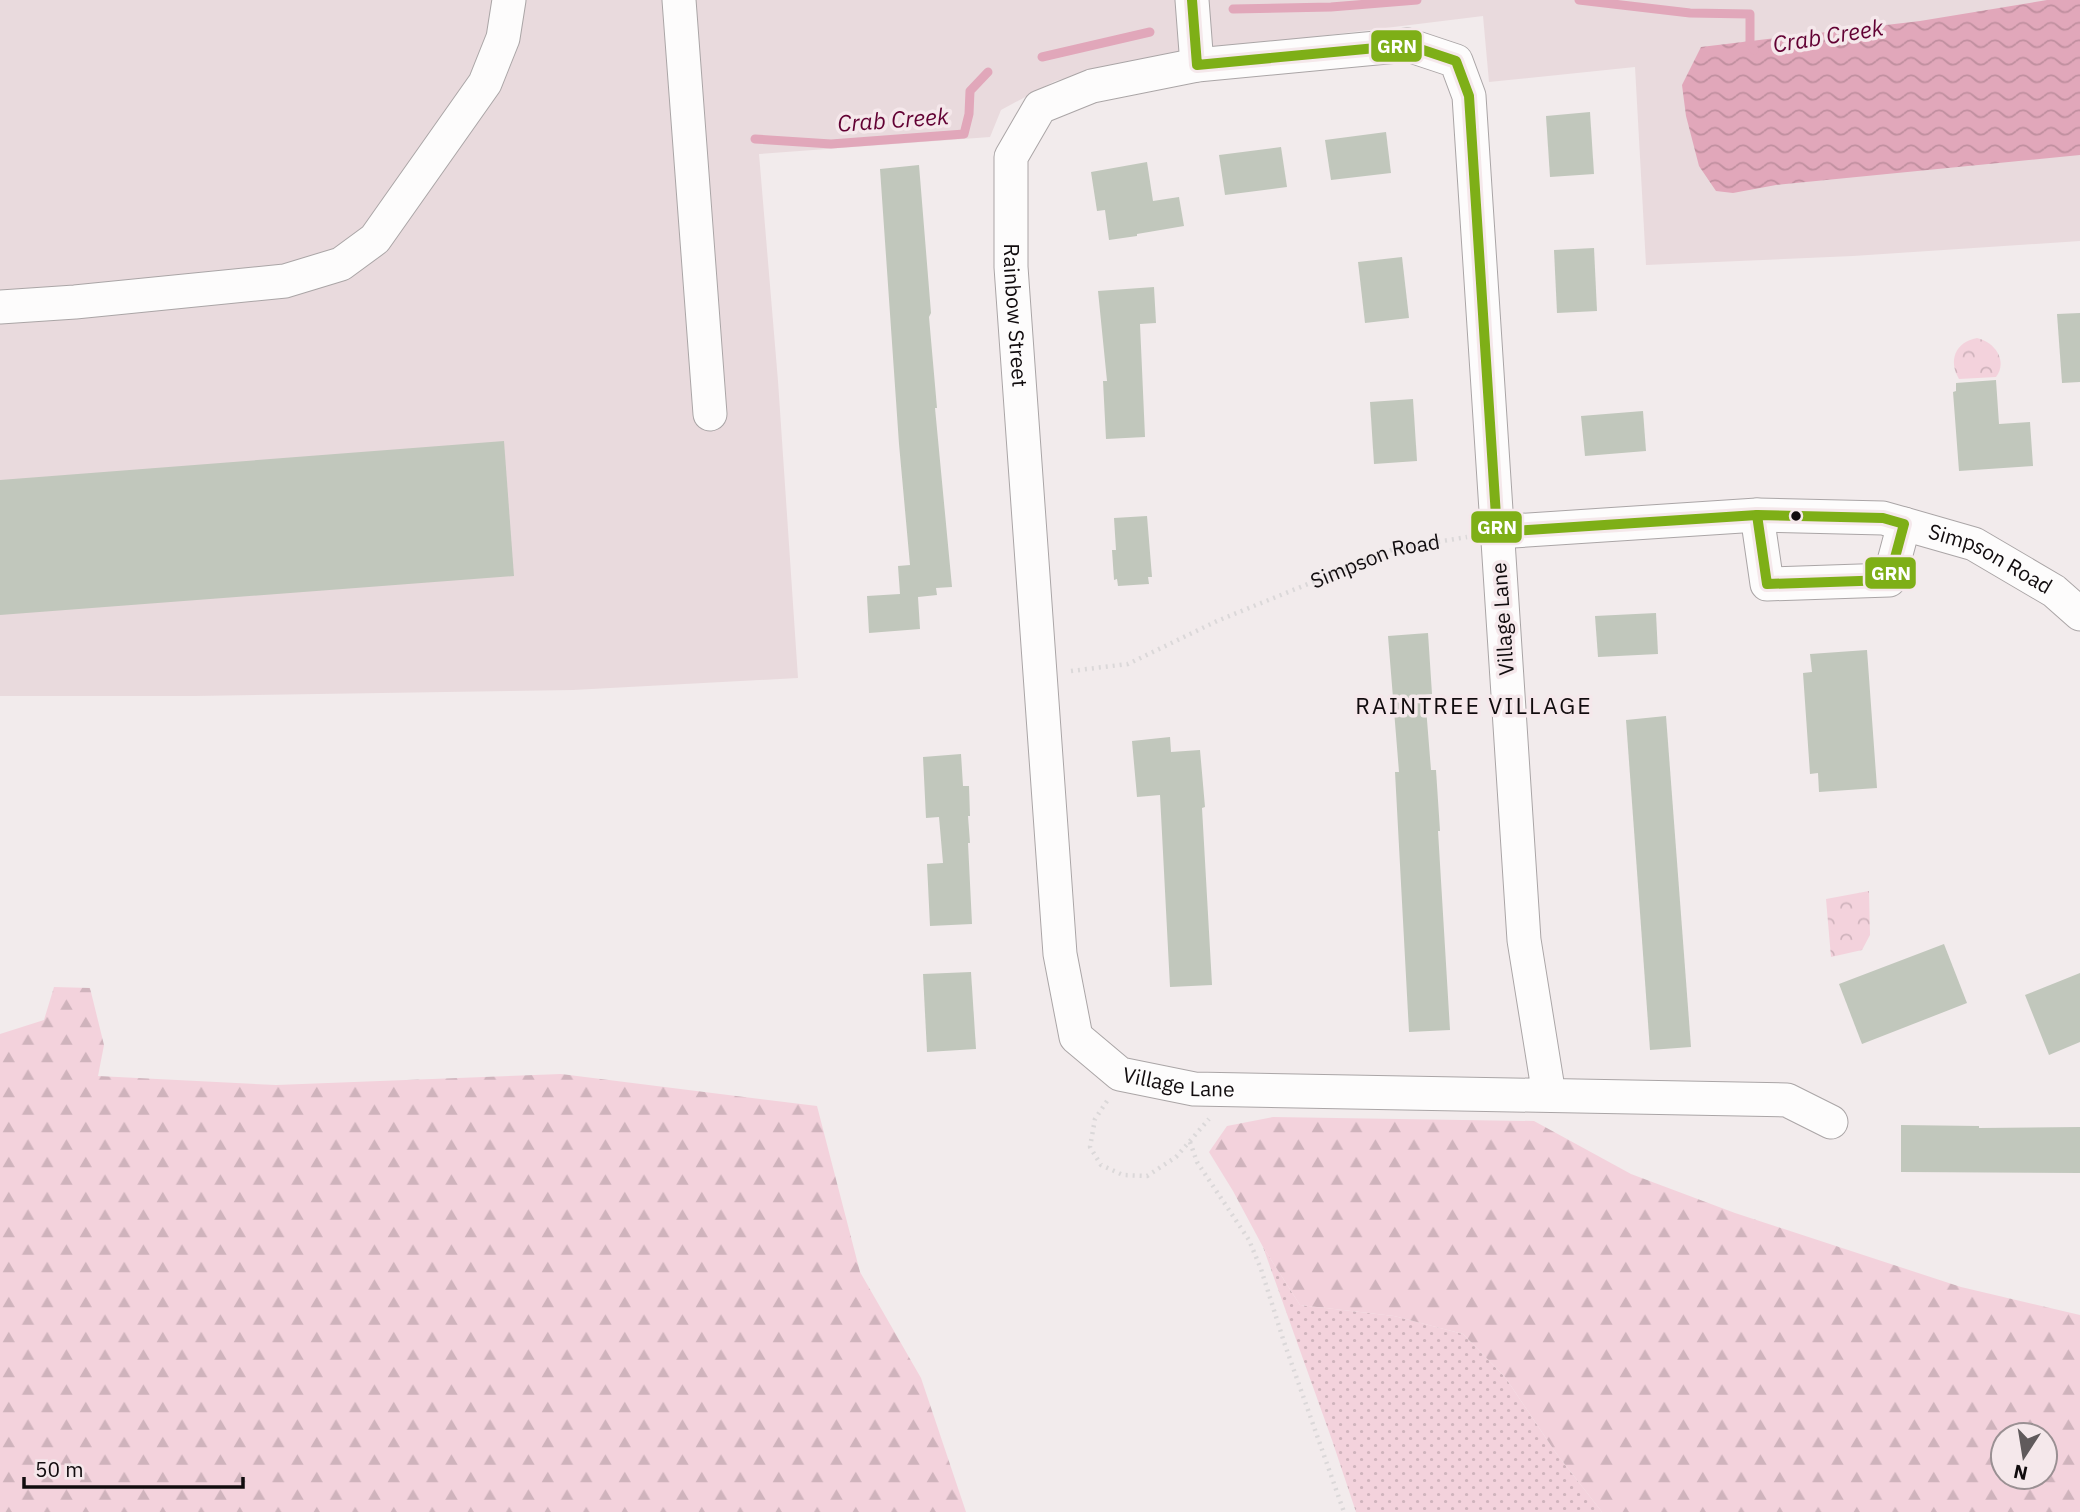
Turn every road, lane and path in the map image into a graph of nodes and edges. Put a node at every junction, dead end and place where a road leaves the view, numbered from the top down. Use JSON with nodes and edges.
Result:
{"nodes":[{"id":1,"x":509,"y":0,"type":"edge"},
{"id":2,"x":679,"y":0,"type":"edge"},
{"id":3,"x":1192,"y":0,"type":"edge"},
{"id":4,"x":1456,"y":61,"type":"joint"},
{"id":5,"x":1197,"y":65,"type":"junction"},
{"id":6,"x":0,"y":307,"type":"edge"},
{"id":7,"x":710,"y":414,"type":"dead end"},
{"id":8,"x":1757,"y":515,"type":"junction"},
{"id":9,"x":1904,"y":524,"type":"junction"},
{"id":10,"x":1497,"y":532,"type":"junction"},
{"id":11,"x":2080,"y":614,"type":"edge"},
{"id":12,"x":1039,"y":675,"type":"junction"},
{"id":13,"x":1060,"y":954,"type":"joint"},
{"id":14,"x":1549,"y":1095,"type":"junction"},
{"id":15,"x":1111,"y":1096,"type":"dead end"},
{"id":16,"x":1216,"y":1111,"type":"dead end"},
{"id":17,"x":1832,"y":1122,"type":"dead end"},
{"id":18,"x":1190,"y":1142,"type":"junction"},
{"id":19,"x":1344,"y":1512,"type":"edge"}],
"edges":[{"from":1,"to":6,"type":"street"},
{"from":2,"to":7,"type":"street"},
{"from":3,"to":5,"type":"street"},
{"from":4,"to":5,"type":"street","name":"Rainbow Street"},
{"from":4,"to":10,"type":"street","name":"Village Lane"},
{"from":5,"to":12,"type":"street","name":"Rainbow Street"},
{"from":8,"to":9,"type":"street","name":"Simpson Road"},
{"from":8,"to":9,"type":"street"},
{"from":8,"to":10,"type":"street","name":"Simpson Road"},
{"from":9,"to":11,"type":"street","name":"Simpson Road"},
{"from":10,"to":12,"type":"path","name":"Simpson Road"},
{"from":10,"to":14,"type":"street","name":"Village Lane"},
{"from":12,"to":13,"type":"street","name":"Rainbow Street"},
{"from":13,"to":14,"type":"street","name":"Village Lane"},
{"from":14,"to":17,"type":"street","name":"Village Lane"},
{"from":15,"to":18,"type":"path"},
{"from":16,"to":18,"type":"path"},
{"from":18,"to":19,"type":"path"}]}
